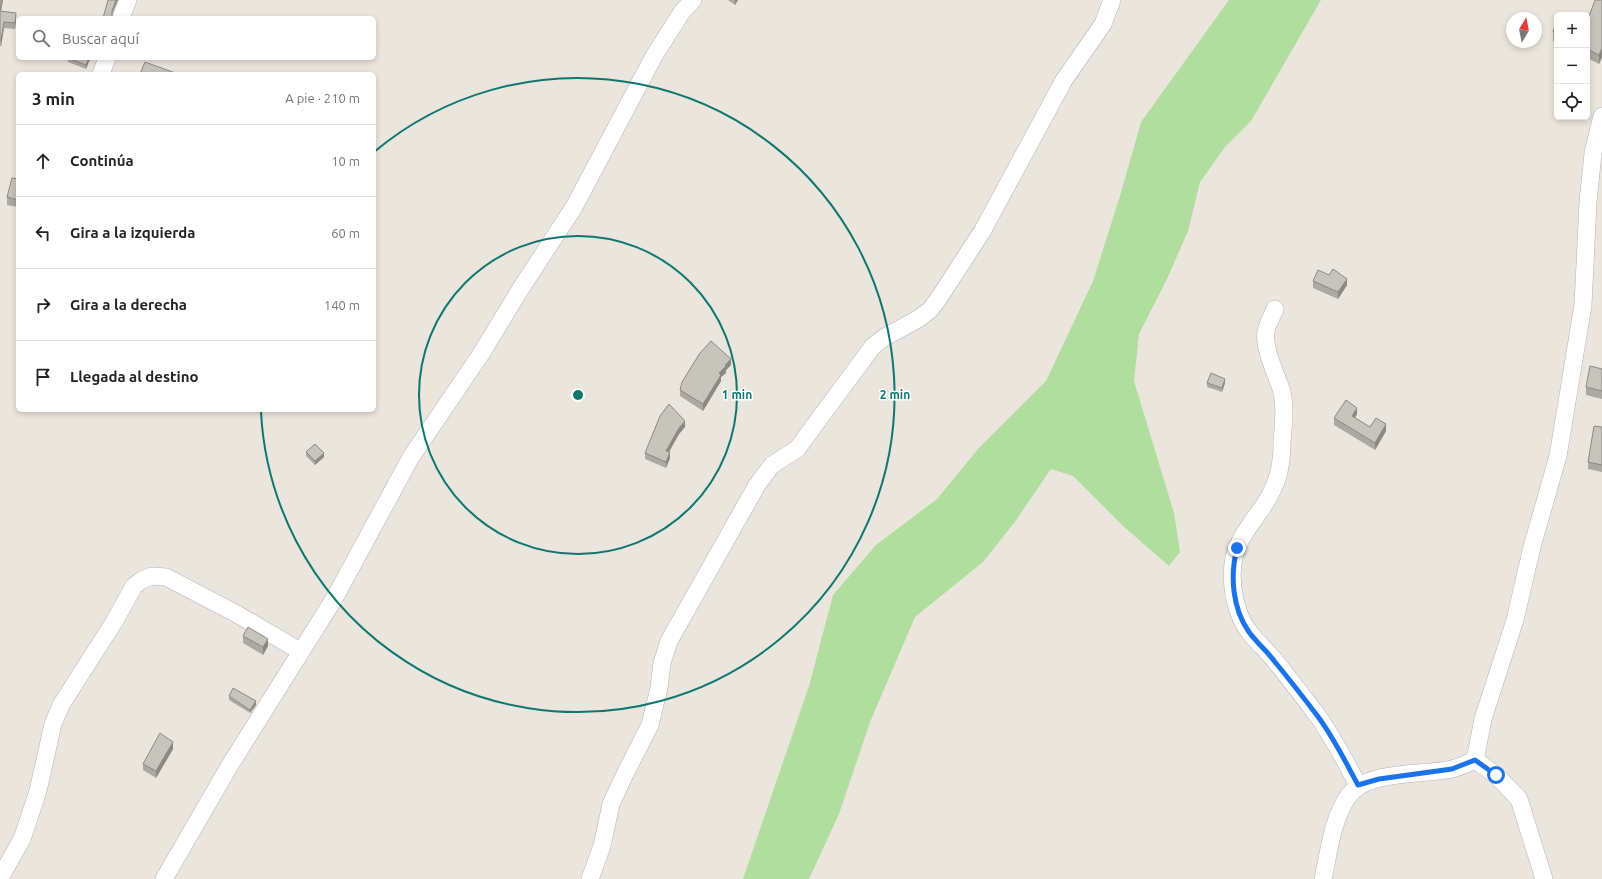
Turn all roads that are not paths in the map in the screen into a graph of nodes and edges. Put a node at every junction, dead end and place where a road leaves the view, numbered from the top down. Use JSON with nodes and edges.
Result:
{"nodes":[{"id":1,"x":128,"y":0,"type":"edge"},
{"id":2,"x":692,"y":0,"type":"edge"},
{"id":3,"x":1112,"y":0,"type":"edge"},
{"id":4,"x":122,"y":16,"type":"edge"},
{"id":5,"x":106,"y":60,"type":"edge"},
{"id":6,"x":102,"y":72,"type":"edge"},
{"id":7,"x":1602,"y":116,"type":"edge"},
{"id":8,"x":1275,"y":309,"type":"dead end"},
{"id":9,"x":300,"y":651,"type":"junction"},
{"id":10,"x":1475,"y":760,"type":"junction"},
{"id":11,"x":1358,"y":785,"type":"junction"},
{"id":12,"x":0,"y":878,"type":"edge"},
{"id":13,"x":164,"y":879,"type":"edge"},
{"id":14,"x":590,"y":879,"type":"edge"},
{"id":15,"x":1323,"y":879,"type":"edge"},
{"id":16,"x":1544,"y":879,"type":"edge"}],
"edges":[{"from":1,"to":4,"type":"street"},
{"from":2,"to":9,"type":"street"},
{"from":3,"to":14,"type":"street"},
{"from":5,"to":6,"type":"street"},
{"from":7,"to":10,"type":"street"},
{"from":8,"to":11,"type":"street"},
{"from":9,"to":12,"type":"street"},
{"from":9,"to":13,"type":"street"},
{"from":10,"to":11,"type":"street"},
{"from":10,"to":16,"type":"street"},
{"from":11,"to":15,"type":"street"}]}
